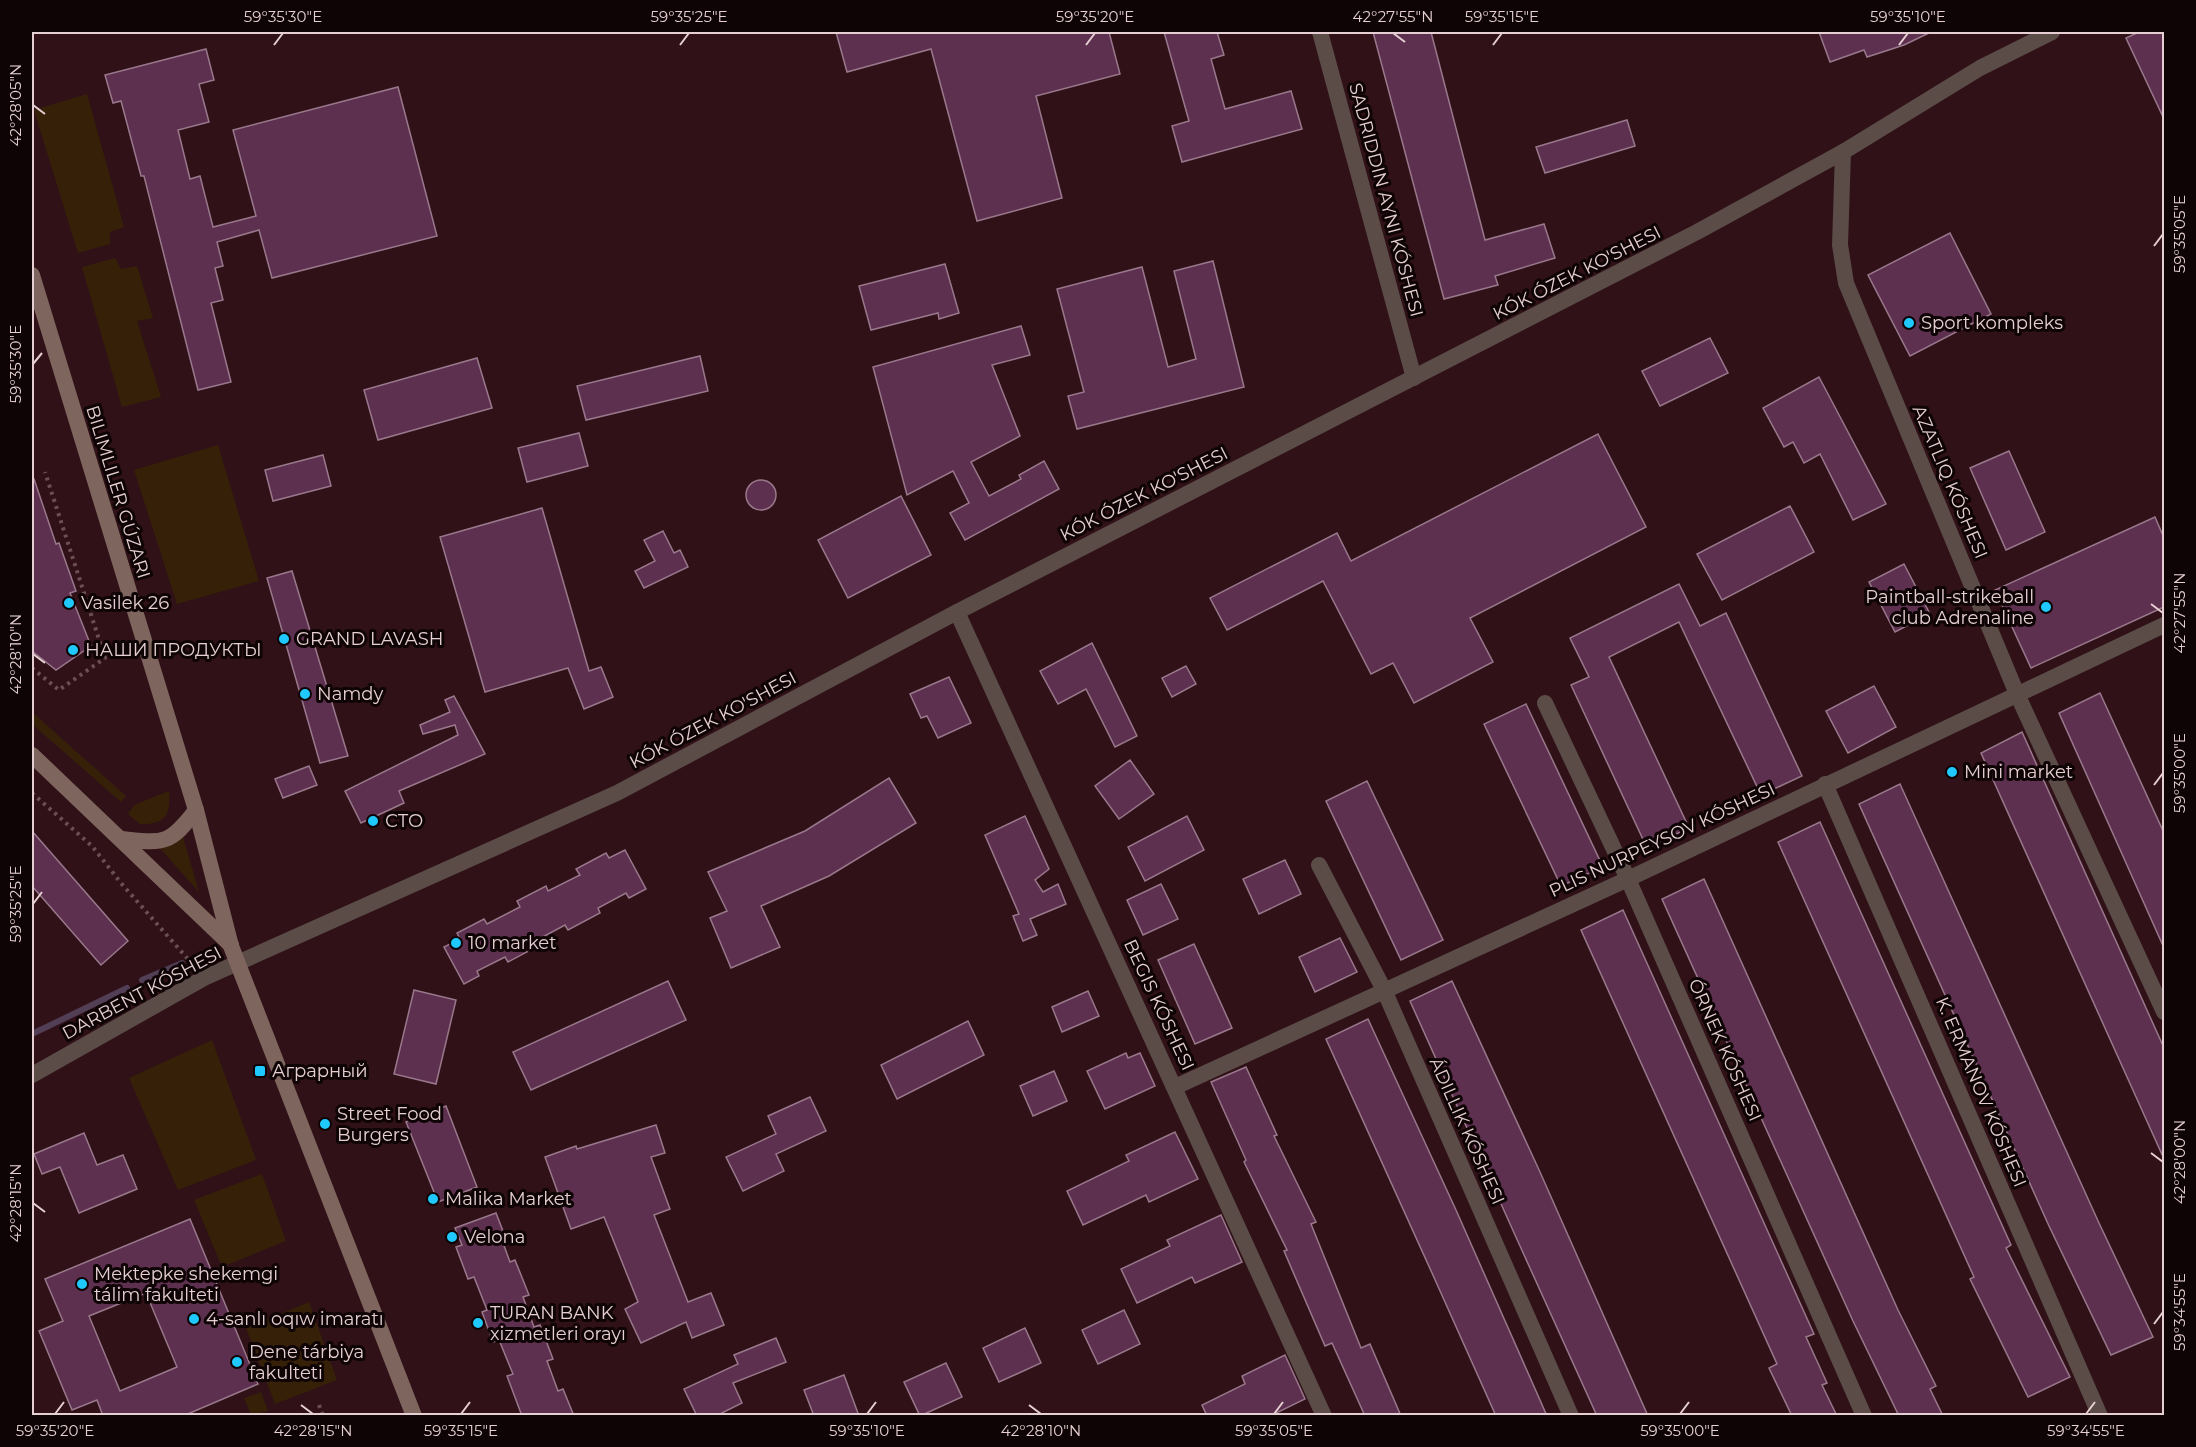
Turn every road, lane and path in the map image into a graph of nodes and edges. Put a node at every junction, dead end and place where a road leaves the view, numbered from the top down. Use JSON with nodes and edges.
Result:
{"nodes":[{"id":1,"x":1320,"y":32,"type":"edge"},
{"id":2,"x":2052,"y":32,"type":"edge"},
{"id":3,"x":1843,"y":152,"type":"junction"},
{"id":4,"x":32,"y":275,"type":"edge"},
{"id":5,"x":1414,"y":378,"type":"junction"},
{"id":6,"x":45,"y":472,"type":"dead end"},
{"id":7,"x":957,"y":612,"type":"junction"},
{"id":8,"x":2164,"y":625,"type":"edge"},
{"id":9,"x":32,"y":668,"type":"edge"},
{"id":10,"x":2017,"y":694,"type":"junction"},
{"id":11,"x":1545,"y":703,"type":"dead end"},
{"id":12,"x":32,"y":755,"type":"edge"},
{"id":13,"x":1825,"y":784,"type":"junction"},
{"id":14,"x":32,"y":793,"type":"edge"},
{"id":15,"x":196,"y":810,"type":"junction"},
{"id":16,"x":121,"y":839,"type":"junction"},
{"id":17,"x":1319,"y":865,"type":"dead end"},
{"id":18,"x":1628,"y":879,"type":"junction"},
{"id":19,"x":231,"y":946,"type":"junction"},
{"id":20,"x":240,"y":963,"type":"junction"},
{"id":21,"x":204,"y":978,"type":"junction"},
{"id":22,"x":1384,"y":990,"type":"junction"},
{"id":23,"x":2164,"y":1012,"type":"edge"},
{"id":24,"x":32,"y":1075,"type":"edge"},
{"id":25,"x":1176,"y":1087,"type":"junction"},
{"id":26,"x":319,"y":1405,"type":"dead end"},
{"id":27,"x":323,"y":1416,"type":"edge"},
{"id":28,"x":414,"y":1416,"type":"edge"},
{"id":29,"x":1324,"y":1416,"type":"edge"},
{"id":30,"x":1570,"y":1416,"type":"edge"},
{"id":31,"x":1864,"y":1416,"type":"edge"},
{"id":32,"x":2100,"y":1416,"type":"edge"}],
"edges":[{"from":1,"to":5,"type":"street","name":"SADRIDDIN AYNI KÓSHESI"},
{"from":2,"to":3,"type":"street","name":"KÓK ÓZEK KO'SHESI"},
{"from":3,"to":5,"type":"street","name":"KÓK ÓZEK KO'SHESI"},
{"from":3,"to":10,"type":"street"},
{"from":4,"to":15,"type":"main road"},
{"from":5,"to":7,"type":"street","name":"KÓK ÓZEK KO'SHESI"},
{"from":6,"to":9,"type":"path"},
{"from":7,"to":20,"type":"street","name":"KÓK ÓZEK KO'SHESI"},
{"from":7,"to":25,"type":"street","name":"BEGIS KÓSHESI"},
{"from":8,"to":10,"type":"street","name":"PLIS NURPEYSOV KÓSHESI"},
{"from":10,"to":13,"type":"street","name":"PLIS NURPEYSOV KÓSHESI"},
{"from":10,"to":23,"type":"street"},
{"from":11,"to":18,"type":"street","name":"ÓRNEK KÓSHESI"},
{"from":12,"to":16,"type":"main road"},
{"from":13,"to":18,"type":"street","name":"PLIS NURPEYSOV KÓSHESI"},
{"from":13,"to":32,"type":"street","name":"K. ERMANOV KÓSHESI"},
{"from":14,"to":21,"type":"path"},
{"from":15,"to":16,"type":"main road"},
{"from":15,"to":19,"type":"main road"},
{"from":16,"to":19,"type":"main road"},
{"from":17,"to":22,"type":"street","name":"ÁDILLIK KÓSHESI"},
{"from":18,"to":22,"type":"street","name":"PLIS NURPEYSOV KÓSHESI"},
{"from":18,"to":31,"type":"street","name":"ÓRNEK KÓSHESI"},
{"from":19,"to":20,"type":"main road"},
{"from":20,"to":21,"type":"street","name":"DARBENT KÓSHESI"},
{"from":20,"to":28,"type":"main road"},
{"from":21,"to":24,"type":"street","name":"DARBENT KÓSHESI"},
{"from":22,"to":25,"type":"street","name":"PLIS NURPEYSOV KÓSHESI"},
{"from":22,"to":30,"type":"street","name":"ÁDILLIK KÓSHESI"},
{"from":25,"to":29,"type":"street","name":"BEGIS KÓSHESI"},
{"from":26,"to":27,"type":"path"}]}
